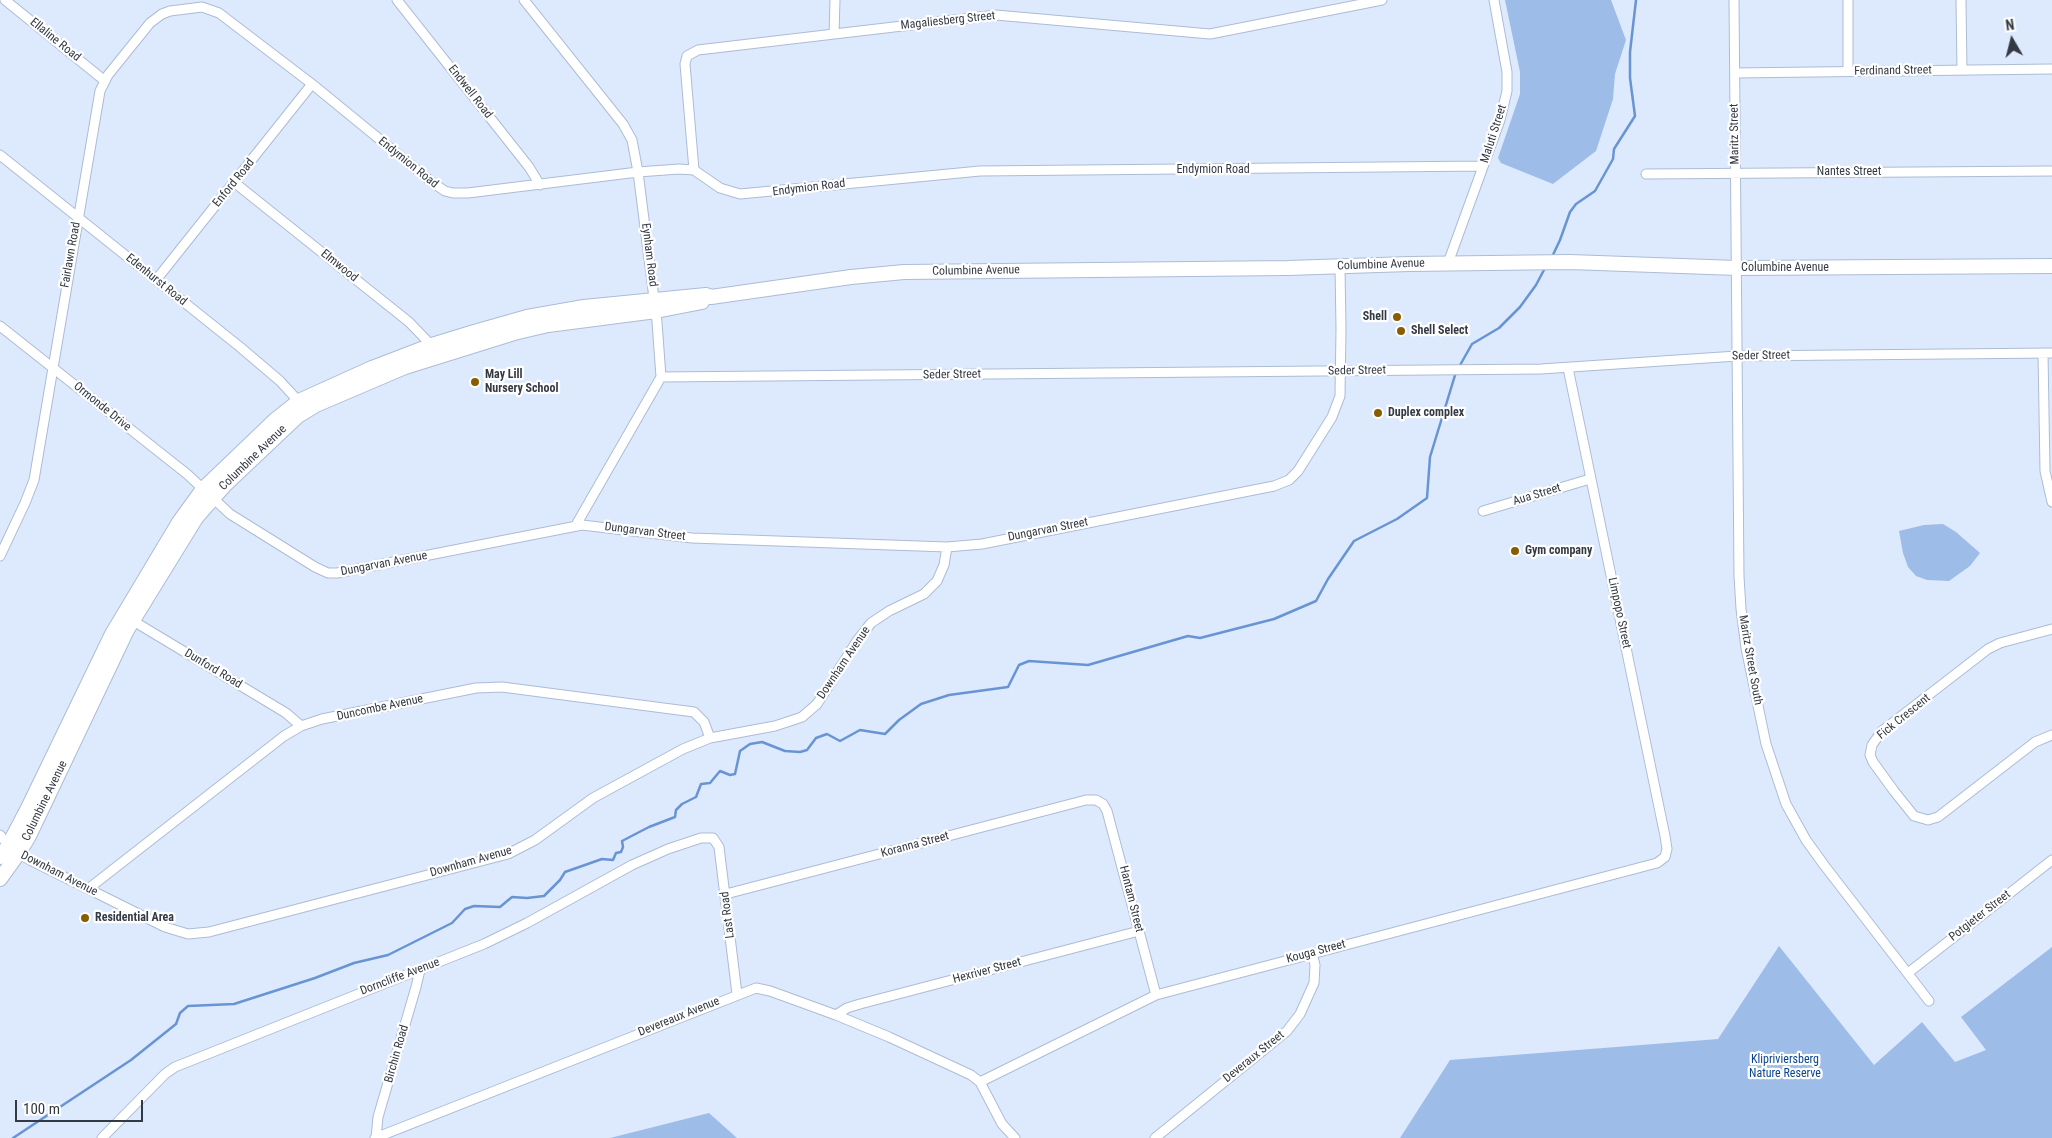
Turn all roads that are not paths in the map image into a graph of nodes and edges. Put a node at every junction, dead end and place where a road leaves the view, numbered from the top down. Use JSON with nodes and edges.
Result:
{"nodes":[{"id":1,"x":4,"y":0,"type":"edge"},
{"id":2,"x":397,"y":0,"type":"edge"},
{"id":3,"x":524,"y":0,"type":"edge"},
{"id":4,"x":835,"y":0,"type":"edge"},
{"id":5,"x":1382,"y":0,"type":"edge"},
{"id":6,"x":1494,"y":0,"type":"edge"},
{"id":7,"x":1734,"y":0,"type":"edge"},
{"id":8,"x":1848,"y":0,"type":"edge"},
{"id":9,"x":1961,"y":0,"type":"edge"},
{"id":10,"x":207,"y":8,"type":"joint"},
{"id":11,"x":834,"y":34,"type":"junction"},
{"id":12,"x":2052,"y":69,"type":"edge"},
{"id":13,"x":1962,"y":70,"type":"junction"},
{"id":14,"x":1848,"y":71,"type":"junction"},
{"id":15,"x":1735,"y":72,"type":"junction"},
{"id":16,"x":105,"y":81,"type":"junction"},
{"id":17,"x":312,"y":84,"type":"junction"},
{"id":18,"x":0,"y":155,"type":"edge"},
{"id":19,"x":1483,"y":166,"type":"junction"},
{"id":20,"x":694,"y":170,"type":"junction"},
{"id":21,"x":2052,"y":171,"type":"edge"},
{"id":22,"x":638,"y":172,"type":"junction"},
{"id":23,"x":1736,"y":173,"type":"junction"},
{"id":24,"x":1646,"y":174,"type":"dead end"},
{"id":25,"x":235,"y":183,"type":"junction"},
{"id":26,"x":540,"y":185,"type":"junction"},
{"id":27,"x":78,"y":216,"type":"junction"},
{"id":28,"x":1448,"y":263,"type":"junction"},
{"id":29,"x":2052,"y":266,"type":"edge"},
{"id":30,"x":1340,"y":267,"type":"junction"},
{"id":31,"x":1737,"y":268,"type":"junction"},
{"id":32,"x":156,"y":280,"type":"junction"},
{"id":33,"x":655,"y":306,"type":"junction"},
{"id":34,"x":0,"y":326,"type":"edge"},
{"id":35,"x":436,"y":350,"type":"junction"},
{"id":36,"x":2047,"y":353,"type":"edge"},
{"id":37,"x":1737,"y":356,"type":"junction"},
{"id":38,"x":52,"y":367,"type":"junction"},
{"id":39,"x":1568,"y":368,"type":"junction"},
{"id":40,"x":1341,"y":371,"type":"junction"},
{"id":41,"x":661,"y":377,"type":"junction"},
{"id":42,"x":302,"y":406,"type":"junction"},
{"id":43,"x":1590,"y":479,"type":"junction"},
{"id":44,"x":207,"y":494,"type":"junction"},
{"id":45,"x":2052,"y":502,"type":"edge"},
{"id":46,"x":1483,"y":512,"type":"dead end"},
{"id":47,"x":576,"y":525,"type":"junction"},
{"id":48,"x":947,"y":547,"type":"junction"},
{"id":49,"x":0,"y":556,"type":"edge"},
{"id":50,"x":128,"y":618,"type":"junction"},
{"id":51,"x":2052,"y":629,"type":"edge"},
{"id":52,"x":301,"y":726,"type":"junction"},
{"id":53,"x":2052,"y":734,"type":"edge"},
{"id":54,"x":710,"y":738,"type":"junction"},
{"id":55,"x":1103,"y":804,"type":"joint"},
{"id":56,"x":713,"y":838,"type":"joint"},
{"id":57,"x":7,"y":848,"type":"edge"},
{"id":58,"x":1665,"y":857,"type":"joint"},
{"id":59,"x":2052,"y":860,"type":"edge"},
{"id":60,"x":0,"y":879,"type":"edge"},
{"id":61,"x":88,"y":889,"type":"junction"},
{"id":62,"x":726,"y":894,"type":"junction"},
{"id":63,"x":1139,"y":931,"type":"junction"},
{"id":64,"x":1312,"y":953,"type":"junction"},
{"id":65,"x":420,"y":970,"type":"junction"},
{"id":66,"x":1908,"y":972,"type":"junction"},
{"id":67,"x":737,"y":994,"type":"junction"},
{"id":68,"x":1156,"y":995,"type":"junction"},
{"id":69,"x":1929,"y":1001,"type":"dead end"},
{"id":70,"x":836,"y":1016,"type":"junction"},
{"id":71,"x":980,"y":1082,"type":"junction"},
{"id":72,"x":102,"y":1138,"type":"edge"},
{"id":73,"x":376,"y":1138,"type":"edge"},
{"id":74,"x":1015,"y":1138,"type":"edge"},
{"id":75,"x":1155,"y":1138,"type":"edge"}],
"edges":[{"from":1,"to":16,"type":"street","name":"Ellaline Road"},
{"from":2,"to":26,"type":"street","name":"Endwell Road"},
{"from":3,"to":22,"type":"street","name":"Eynham Road"},
{"from":4,"to":11,"type":"street"},
{"from":5,"to":11,"type":"street","name":"Magaliesberg Street"},
{"from":6,"to":19,"type":"street","name":"Maluti Street"},
{"from":7,"to":15,"type":"street","name":"Maritz Street"},
{"from":8,"to":14,"type":"street"},
{"from":9,"to":13,"type":"street"},
{"from":10,"to":16,"type":"street","name":"Fairlawn Road"},
{"from":10,"to":17,"type":"street","name":"Endymion Road"},
{"from":11,"to":20,"type":"street","name":"Magaliesberg Street"},
{"from":12,"to":13,"type":"street","name":"Ferdinand Street"},
{"from":13,"to":14,"type":"street","name":"Ferdinand Street"},
{"from":14,"to":15,"type":"street","name":"Ferdinand Street"},
{"from":15,"to":23,"type":"street","name":"Maritz Street"},
{"from":16,"to":27,"type":"street","name":"Fairlawn Road"},
{"from":17,"to":25,"type":"street","name":"Enford Road"},
{"from":17,"to":26,"type":"street","name":"Endymion Road"},
{"from":18,"to":27,"type":"street","name":"Edenhurst Road"},
{"from":19,"to":20,"type":"street","name":"Endymion Road"},
{"from":19,"to":28,"type":"street","name":"Maluti Street"},
{"from":20,"to":22,"type":"street","name":"Endymion Road"},
{"from":21,"to":23,"type":"street","name":"Nantes Street"},
{"from":22,"to":26,"type":"street","name":"Endymion Road"},
{"from":22,"to":33,"type":"street","name":"Eynham Road"},
{"from":23,"to":24,"type":"street","name":"Nantes Street"},
{"from":23,"to":31,"type":"street","name":"Maritz Street"},
{"from":25,"to":32,"type":"street","name":"Enford Road"},
{"from":25,"to":35,"type":"street","name":"Elmwood"},
{"from":27,"to":32,"type":"street","name":"Edenhurst Road"},
{"from":27,"to":38,"type":"street","name":"Fairlawn Road"},
{"from":28,"to":30,"type":"main road","name":"Columbine Avenue"},
{"from":28,"to":31,"type":"main road","name":"Columbine Avenue"},
{"from":29,"to":31,"type":"main road","name":"Columbine Avenue"},
{"from":30,"to":33,"type":"main road","name":"Columbine Avenue"},
{"from":30,"to":40,"type":"street","name":"Dungarvan Street"},
{"from":31,"to":37,"type":"street","name":"Maritz Street South"},
{"from":32,"to":42,"type":"street","name":"Edenhurst Road"},
{"from":33,"to":35,"type":"main road","name":"Columbine Avenue"},
{"from":33,"to":41,"type":"street","name":"Eynham Road"},
{"from":34,"to":38,"type":"street","name":"Ormonde Drive"},
{"from":35,"to":42,"type":"main road","name":"Columbine Avenue"},
{"from":36,"to":37,"type":"street","name":"Seder Street"},
{"from":36,"to":45,"type":"street"},
{"from":37,"to":39,"type":"street","name":"Seder Street"},
{"from":37,"to":66,"type":"street","name":"Maritz Street South"},
{"from":38,"to":44,"type":"street","name":"Ormonde Drive"},
{"from":38,"to":49,"type":"street","name":"Fairlawn Road"},
{"from":39,"to":40,"type":"street","name":"Seder Street"},
{"from":39,"to":43,"type":"street","name":"Limpopo Street"},
{"from":40,"to":41,"type":"street","name":"Seder Street"},
{"from":40,"to":48,"type":"street","name":"Dungarvan Street"},
{"from":41,"to":47,"type":"street"},
{"from":42,"to":44,"type":"main road","name":"Columbine Avenue"},
{"from":43,"to":46,"type":"street","name":"Aua Street"},
{"from":43,"to":58,"type":"street","name":"Limpopo Street"},
{"from":44,"to":47,"type":"street","name":"Dungarvan Avenue"},
{"from":44,"to":50,"type":"main road","name":"Columbine Avenue"},
{"from":47,"to":48,"type":"street","name":"Dungarvan Street"},
{"from":48,"to":54,"type":"street","name":"Downham Avenue"},
{"from":50,"to":52,"type":"street","name":"Dunford Road"},
{"from":50,"to":57,"type":"main road","name":"Columbine Avenue"},
{"from":51,"to":53,"type":"street","name":"Fick Crescent"},
{"from":52,"to":54,"type":"street","name":"Duncombe Avenue"},
{"from":52,"to":61,"type":"street","name":"Duncombe Avenue"},
{"from":54,"to":61,"type":"street","name":"Downham Avenue"},
{"from":55,"to":62,"type":"street","name":"Koranna Street"},
{"from":55,"to":63,"type":"street","name":"Hantam Street"},
{"from":56,"to":62,"type":"street","name":"Last Road"},
{"from":56,"to":65,"type":"street","name":"Dorncliffe Avenue"},
{"from":57,"to":60,"type":"main road","name":"Columbine Avenue"},
{"from":57,"to":61,"type":"street","name":"Downham Avenue"},
{"from":58,"to":64,"type":"street","name":"Kouga Street"},
{"from":59,"to":66,"type":"street","name":"Potgieter Street"},
{"from":62,"to":67,"type":"street","name":"Last Road"},
{"from":63,"to":68,"type":"street","name":"Hantam Street"},
{"from":63,"to":70,"type":"street","name":"Hexriver Street"},
{"from":64,"to":68,"type":"street","name":"Kouga Street"},
{"from":64,"to":75,"type":"street","name":"Deveraux Street"},
{"from":65,"to":72,"type":"street","name":"Dorncliffe Avenue"},
{"from":65,"to":73,"type":"street","name":"Birchin Road"},
{"from":66,"to":69,"type":"street","name":"Maritz Street South"},
{"from":67,"to":70,"type":"street","name":"Devereaux Avenue"},
{"from":67,"to":73,"type":"street","name":"Devereaux Avenue"},
{"from":68,"to":71,"type":"street","name":"Kouga Street"},
{"from":70,"to":71,"type":"street","name":"Devereaux Avenue"},
{"from":71,"to":74,"type":"street"}]}
